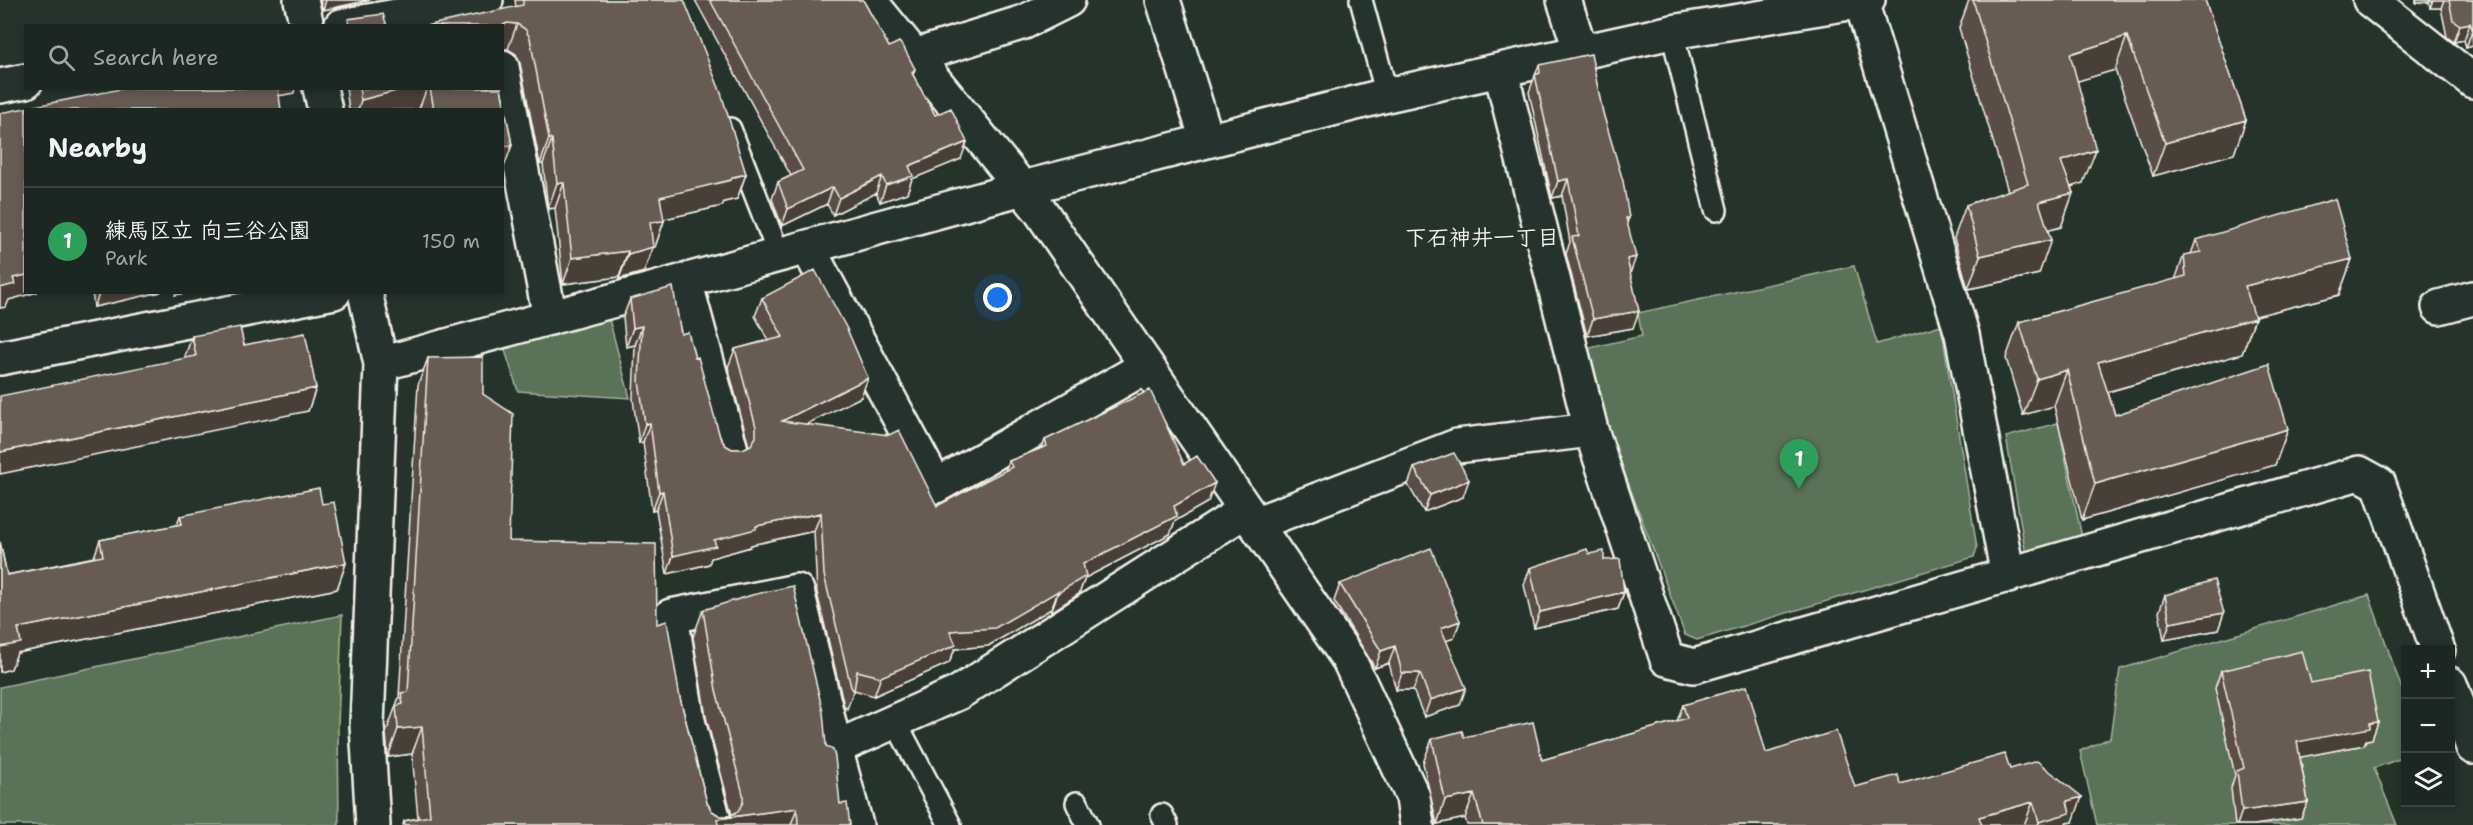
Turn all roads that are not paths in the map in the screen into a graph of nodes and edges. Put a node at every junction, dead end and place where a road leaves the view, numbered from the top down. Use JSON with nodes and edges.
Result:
{"nodes":[{"id":1,"x":488,"y":0,"type":"edge"},
{"id":2,"x":869,"y":0,"type":"edge"},
{"id":3,"x":1068,"y":0,"type":"edge"},
{"id":4,"x":1163,"y":0,"type":"edge"},
{"id":5,"x":1360,"y":0,"type":"edge"},
{"id":6,"x":1564,"y":0,"type":"edge"},
{"id":7,"x":2370,"y":0,"type":"edge"},
{"id":8,"x":1864,"y":1,"type":"edge"},
{"id":9,"x":352,"y":24,"type":"edge"},
{"id":10,"x":494,"y":24,"type":"edge"},
{"id":11,"x":1672,"y":32,"type":"junction"},
{"id":12,"x":1581,"y":52,"type":"junction"},
{"id":13,"x":915,"y":56,"type":"junction"},
{"id":14,"x":1501,"y":72,"type":"junction"},
{"id":15,"x":504,"y":77,"type":"edge"},
{"id":16,"x":24,"y":81,"type":"edge"},
{"id":17,"x":2473,"y":81,"type":"edge"},
{"id":18,"x":0,"y":86,"type":"edge"},
{"id":19,"x":320,"y":90,"type":"edge"},
{"id":20,"x":1387,"y":95,"type":"junction"},
{"id":21,"x":325,"y":108,"type":"edge"},
{"id":22,"x":723,"y":111,"type":"edge"},
{"id":23,"x":1207,"y":140,"type":"junction"},
{"id":24,"x":1023,"y":188,"type":"junction"},
{"id":25,"x":1716,"y":210,"type":"dead end"},
{"id":26,"x":794,"y":251,"type":"junction"},
{"id":27,"x":685,"y":281,"type":"junction"},
{"id":28,"x":324,"y":294,"type":"edge"},
{"id":29,"x":364,"y":294,"type":"edge"},
{"id":30,"x":2473,"y":298,"type":"edge"},
{"id":31,"x":2439,"y":307,"type":"dead end"},
{"id":32,"x":550,"y":318,"type":"junction"},
{"id":33,"x":0,"y":358,"type":"edge"},
{"id":34,"x":381,"y":364,"type":"junction"},
{"id":35,"x":1147,"y":366,"type":"junction"},
{"id":36,"x":1590,"y":430,"type":"junction"},
{"id":37,"x":731,"y":450,"type":"edge"},
{"id":38,"x":1250,"y":517,"type":"junction"},
{"id":39,"x":2008,"y":576,"type":"junction"},
{"id":40,"x":2436,"y":645,"type":"edge"},
{"id":41,"x":2455,"y":695,"type":"edge"},
{"id":42,"x":895,"y":721,"type":"junction"},
{"id":43,"x":2473,"y":747,"type":"edge"},
{"id":44,"x":835,"y":748,"type":"junction"},
{"id":45,"x":1077,"y":803,"type":"dead end"},
{"id":46,"x":373,"y":825,"type":"edge"},
{"id":47,"x":715,"y":825,"type":"edge"},
{"id":48,"x":856,"y":825,"type":"edge"},
{"id":49,"x":950,"y":825,"type":"edge"},
{"id":50,"x":1088,"y":825,"type":"edge"},
{"id":51,"x":1417,"y":825,"type":"edge"}],
"edges":[{"from":1,"to":9,"type":"street"},
{"from":1,"to":10,"type":"street"},
{"from":2,"to":13,"type":"street"},
{"from":3,"to":13,"type":"street"},
{"from":4,"to":23,"type":"street"},
{"from":5,"to":20,"type":"lane"},
{"from":6,"to":12,"type":"street"},
{"from":7,"to":17,"type":"street"},
{"from":8,"to":11,"type":"street"},
{"from":8,"to":39,"type":"street"},
{"from":11,"to":12,"type":"street"},
{"from":11,"to":25,"type":"lane"},
{"from":12,"to":14,"type":"street"},
{"from":13,"to":24,"type":"street"},
{"from":14,"to":20,"type":"street"},
{"from":14,"to":36,"type":"street"},
{"from":15,"to":32,"type":"street"},
{"from":16,"to":18,"type":"street"},
{"from":19,"to":21,"type":"street"},
{"from":20,"to":23,"type":"street"},
{"from":22,"to":26,"type":"lane"},
{"from":23,"to":24,"type":"street"},
{"from":24,"to":26,"type":"street"},
{"from":24,"to":35,"type":"street"},
{"from":26,"to":27,"type":"street"},
{"from":26,"to":35,"type":"street"},
{"from":27,"to":32,"type":"street"},
{"from":27,"to":37,"type":"street"},
{"from":28,"to":33,"type":"street"},
{"from":29,"to":34,"type":"street"},
{"from":30,"to":31,"type":"street"},
{"from":32,"to":34,"type":"street"},
{"from":34,"to":46,"type":"street"},
{"from":35,"to":38,"type":"street"},
{"from":36,"to":38,"type":"street"},
{"from":36,"to":39,"type":"street"},
{"from":38,"to":42,"type":"street"},
{"from":38,"to":51,"type":"street"},
{"from":39,"to":40,"type":"street"},
{"from":41,"to":43,"type":"street"},
{"from":42,"to":44,"type":"street"},
{"from":42,"to":49,"type":"lane"},
{"from":44,"to":47,"type":"street"},
{"from":44,"to":48,"type":"street"},
{"from":45,"to":50,"type":"lane"}]}
